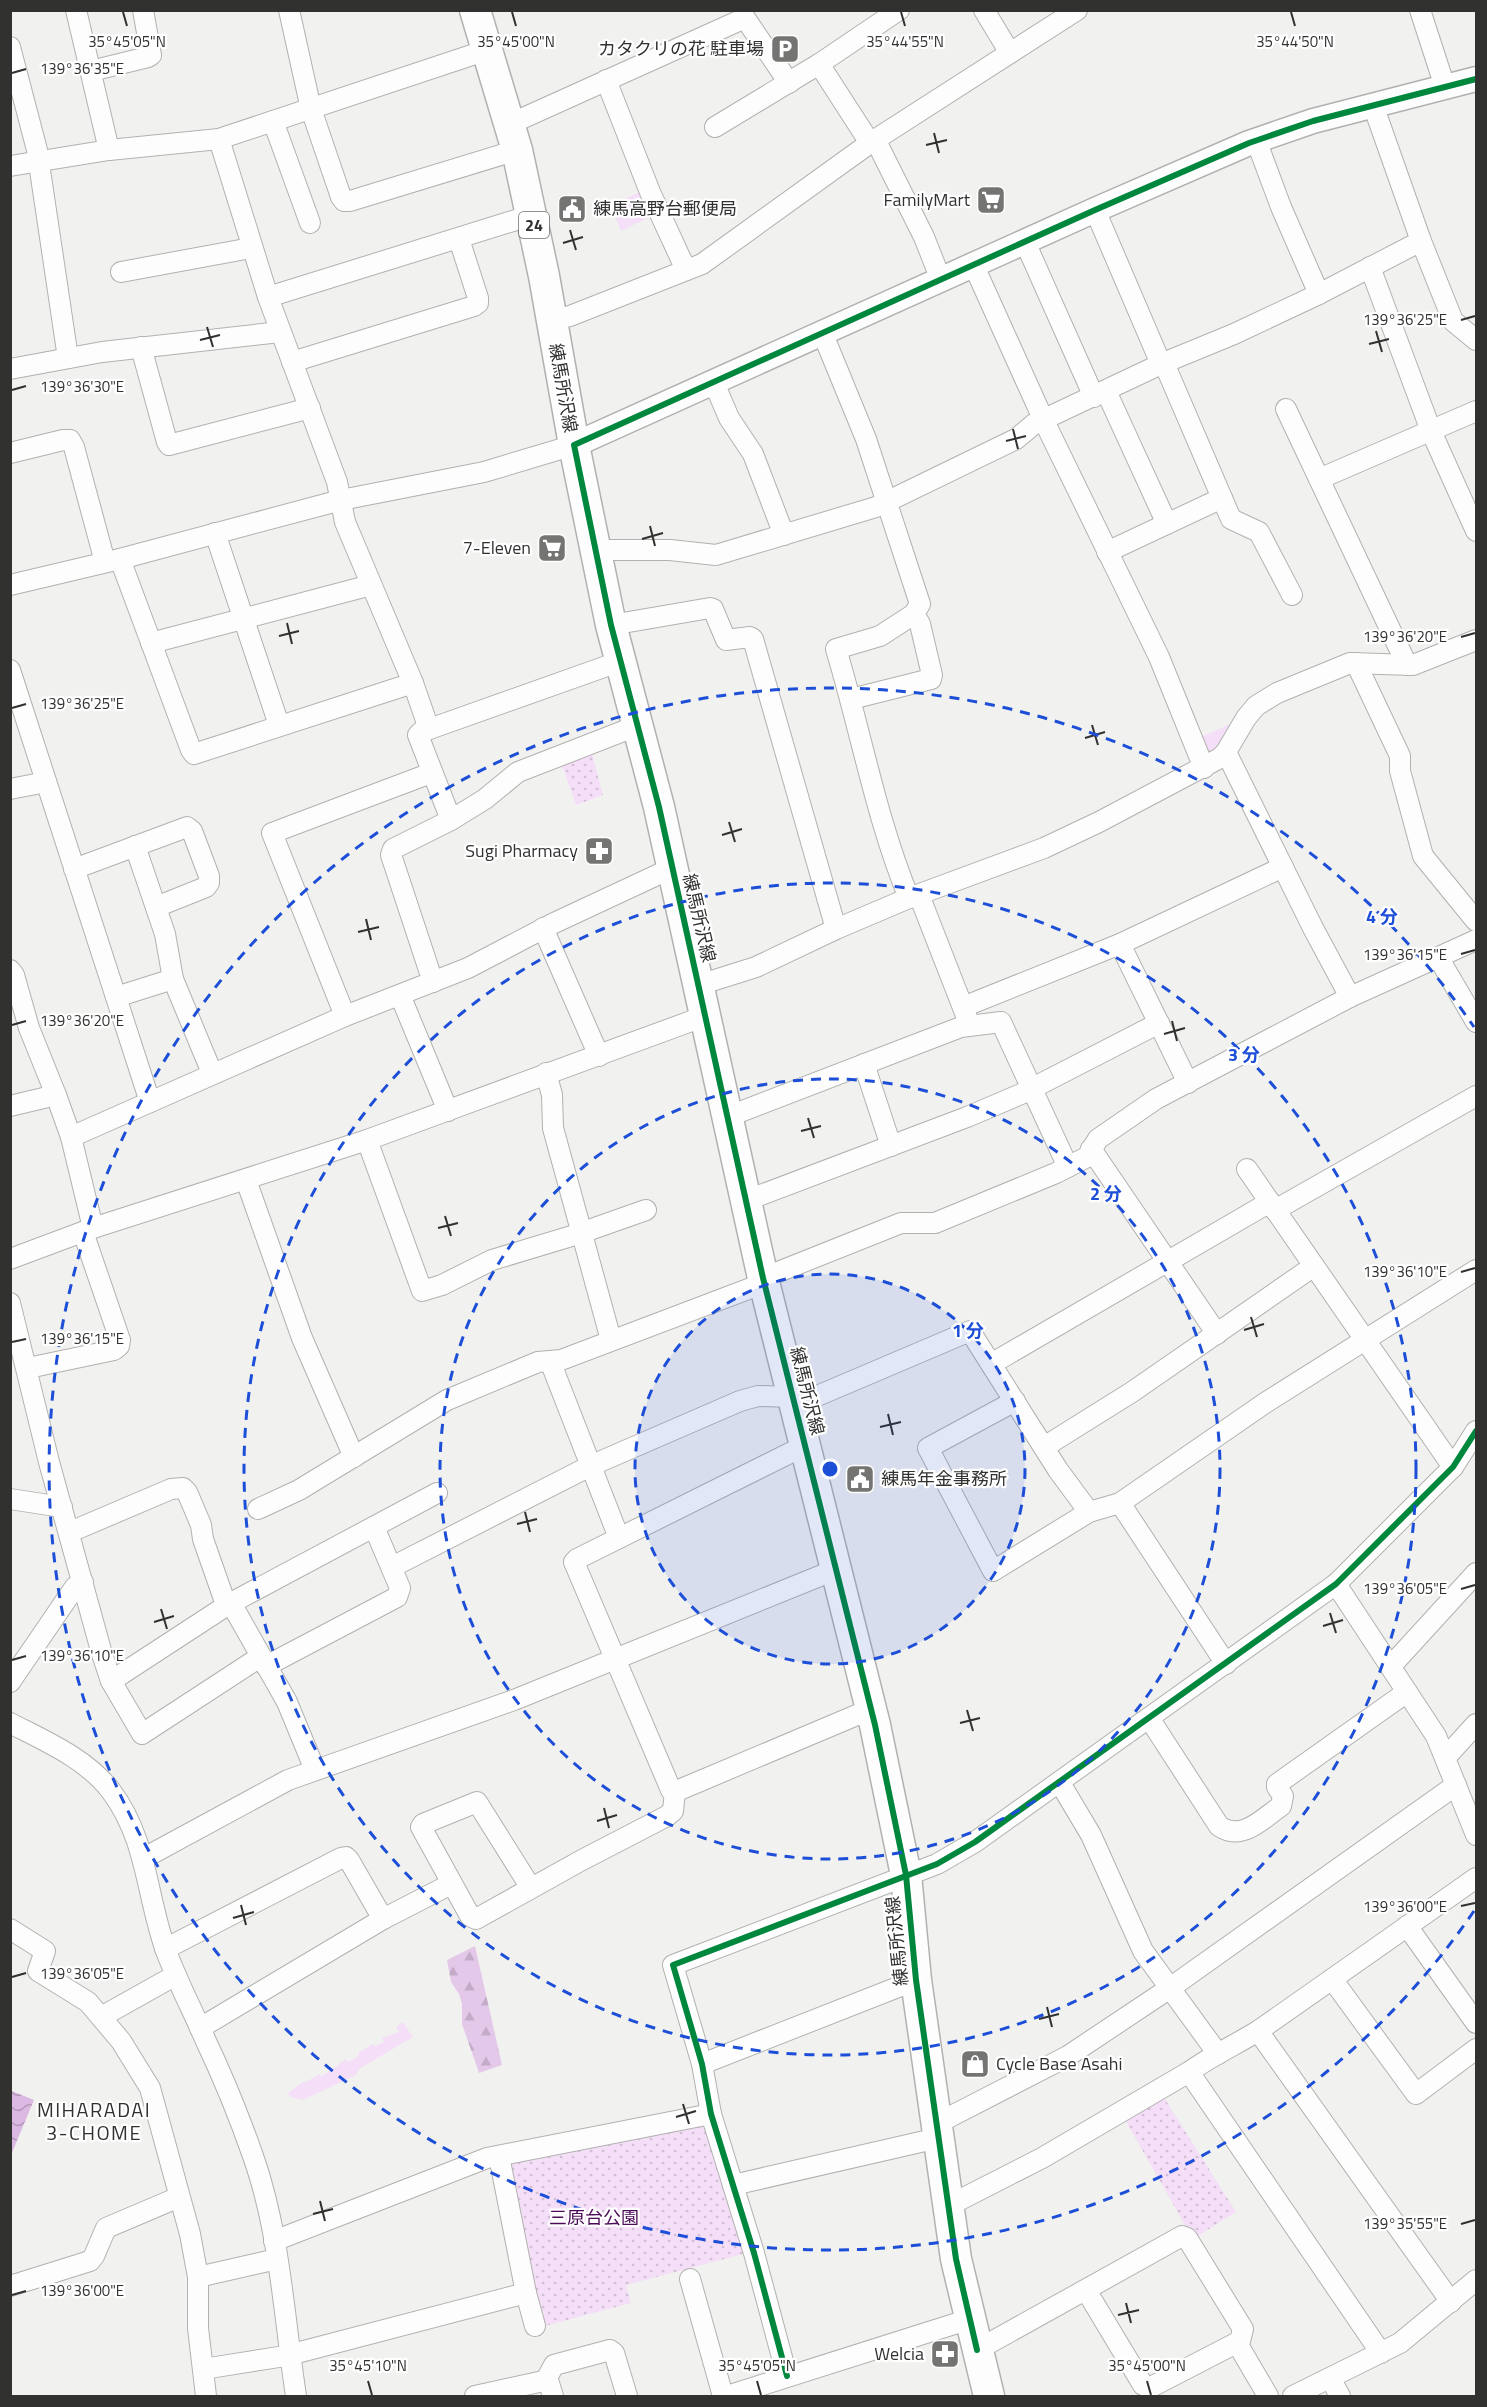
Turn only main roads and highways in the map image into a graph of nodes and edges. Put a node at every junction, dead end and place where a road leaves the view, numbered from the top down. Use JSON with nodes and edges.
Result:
{"nodes":[{"id":1,"x":475,"y":10,"type":"edge"},
{"id":2,"x":988,"y":2397,"type":"edge"}],
"edges":[{"from":1,"to":2,"type":"main road","name":"練馬所沢線","number":"24"}]}
